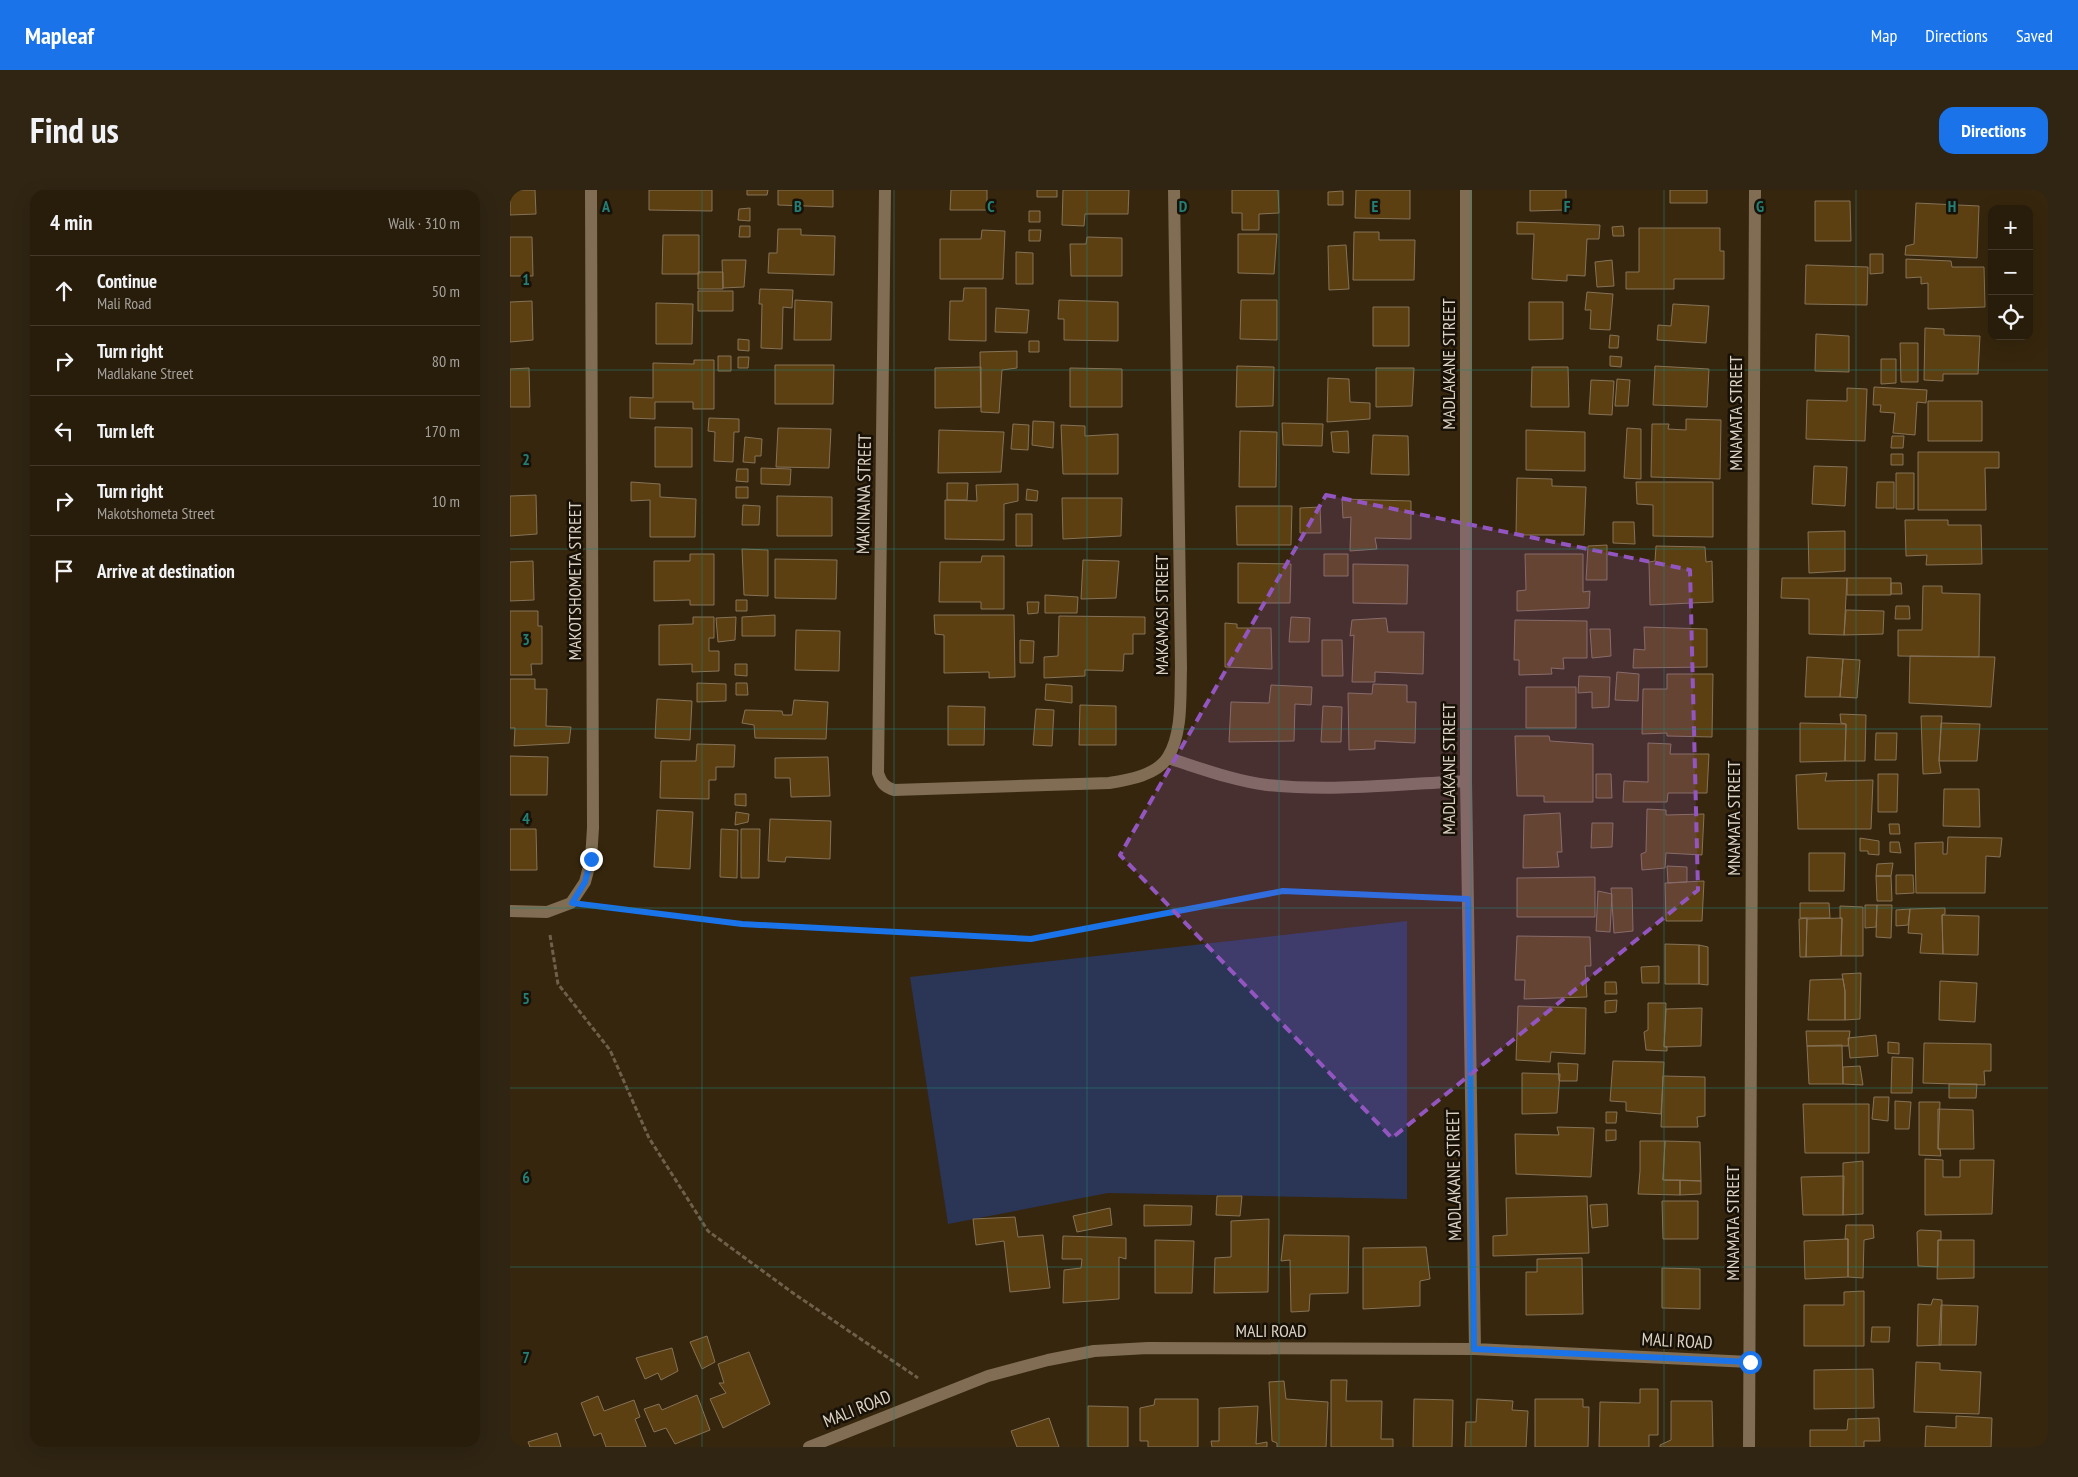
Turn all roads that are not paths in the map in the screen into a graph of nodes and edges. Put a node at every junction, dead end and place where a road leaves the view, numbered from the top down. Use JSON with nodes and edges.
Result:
{"nodes":[{"id":1,"x":591,"y":190,"type":"edge"},
{"id":2,"x":884,"y":190,"type":"edge"},
{"id":3,"x":1174,"y":190,"type":"edge"},
{"id":4,"x":1466,"y":190,"type":"edge"},
{"id":5,"x":1755,"y":190,"type":"edge"},
{"id":6,"x":1168,"y":758,"type":"junction"},
{"id":7,"x":1466,"y":781,"type":"junction"},
{"id":8,"x":510,"y":911,"type":"edge"},
{"id":9,"x":1474,"y":1349,"type":"junction"},
{"id":10,"x":1750,"y":1362,"type":"junction"},
{"id":11,"x":809,"y":1447,"type":"edge"},
{"id":12,"x":1749,"y":1447,"type":"edge"}],
"edges":[{"from":1,"to":8,"type":"street","name":"MAKOTSHOMETA STREET"},
{"from":2,"to":6,"type":"street","name":"MAKINANA STREET"},
{"from":3,"to":6,"type":"street","name":"MAKAMASI STREET"},
{"from":4,"to":7,"type":"street","name":"MADLAKANE STREET"},
{"from":5,"to":10,"type":"street","name":"MNAMATA STREET"},
{"from":6,"to":7,"type":"street"},
{"from":7,"to":9,"type":"street","name":"MADLAKANE STREET"},
{"from":9,"to":10,"type":"street","name":"MALI ROAD"},
{"from":9,"to":11,"type":"street","name":"MALI ROAD"},
{"from":10,"to":12,"type":"street","name":"MNAMATA STREET"}]}
